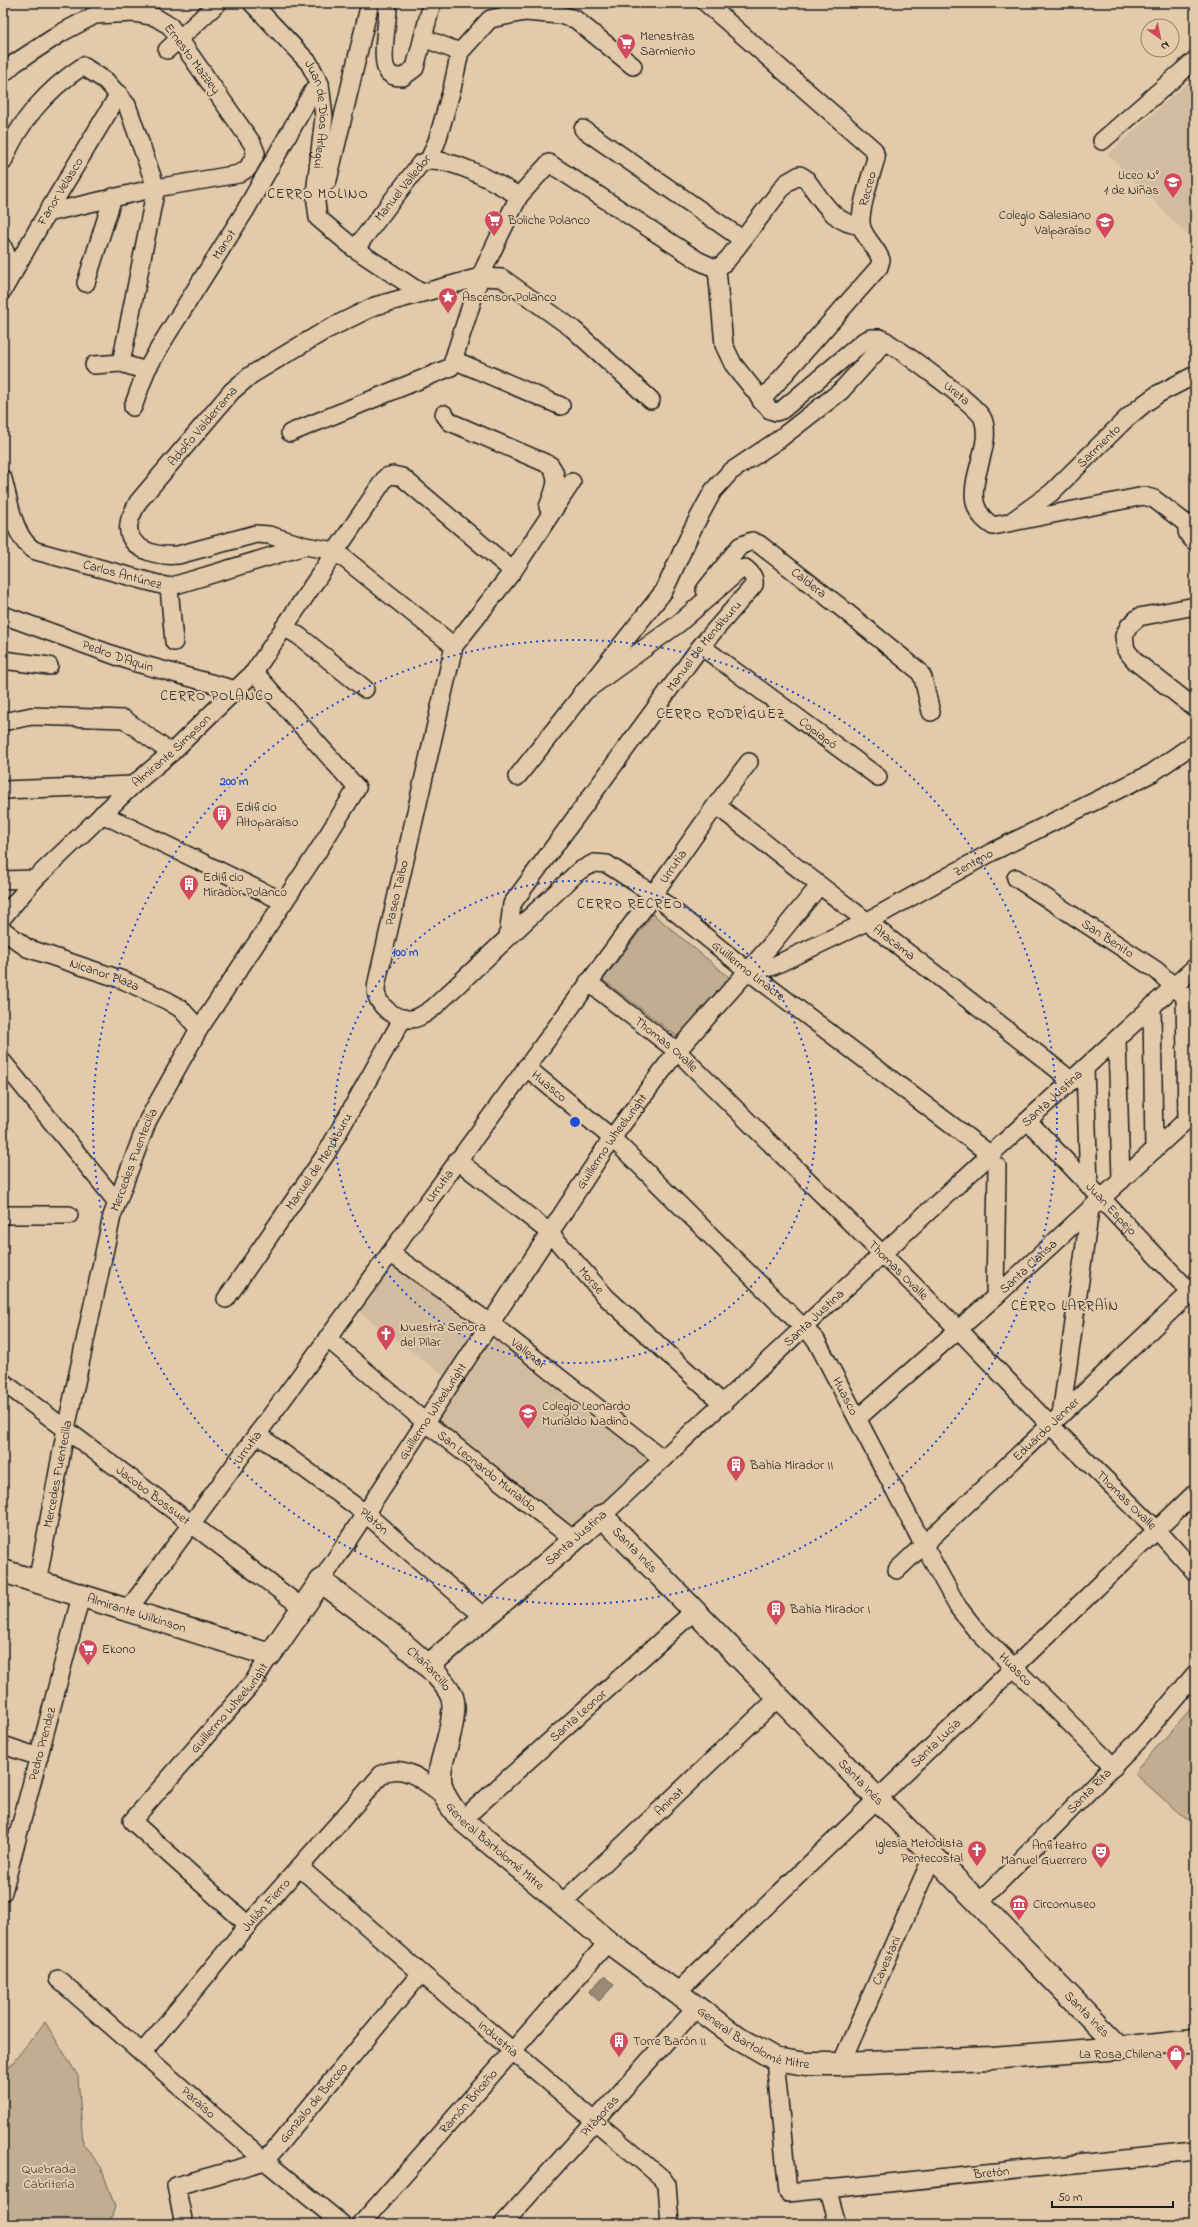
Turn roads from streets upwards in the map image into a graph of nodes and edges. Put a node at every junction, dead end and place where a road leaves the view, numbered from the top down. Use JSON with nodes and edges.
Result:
{"nodes":[{"id":1,"x":218,"y":3,"type":"edge"},
{"id":2,"x":252,"y":3,"type":"edge"},
{"id":3,"x":370,"y":3,"type":"edge"},
{"id":4,"x":386,"y":3,"type":"edge"},
{"id":5,"x":432,"y":3,"type":"edge"},
{"id":6,"x":706,"y":3,"type":"edge"},
{"id":7,"x":423,"y":38,"type":"junction"},
{"id":8,"x":180,"y":39,"type":"junction"},
{"id":9,"x":167,"y":50,"type":"dead end"},
{"id":10,"x":460,"y":52,"type":"junction"},
{"id":11,"x":1195,"y":60,"type":"edge"},
{"id":12,"x":633,"y":66,"type":"dead end"},
{"id":13,"x":3,"y":74,"type":"edge"},
{"id":14,"x":320,"y":84,"type":"junction"},
{"id":15,"x":119,"y":94,"type":"junction"},
{"id":16,"x":583,"y":129,"type":"dead end"},
{"id":17,"x":1102,"y":141,"type":"dead end"},
{"id":18,"x":429,"y":160,"type":"junction"},
{"id":19,"x":3,"y":162,"type":"edge"},
{"id":20,"x":248,"y":168,"type":"junction"},
{"id":21,"x":156,"y":188,"type":"junction"},
{"id":22,"x":315,"y":194,"type":"junction"},
{"id":23,"x":252,"y":195,"type":"junction"},
{"id":24,"x":519,"y":196,"type":"junction"},
{"id":25,"x":113,"y":197,"type":"junction"},
{"id":26,"x":47,"y":213,"type":"junction"},
{"id":27,"x":861,"y":226,"type":"junction"},
{"id":28,"x":742,"y":239,"type":"junction"},
{"id":29,"x":3,"y":246,"type":"edge"},
{"id":30,"x":355,"y":249,"type":"junction"},
{"id":31,"x":717,"y":268,"type":"junction"},
{"id":32,"x":14,"y":272,"type":"junction"},
{"id":33,"x":480,"y":277,"type":"junction"},
{"id":34,"x":86,"y":283,"type":"dead end"},
{"id":35,"x":3,"y":290,"type":"edge"},
{"id":36,"x":420,"y":292,"type":"junction"},
{"id":37,"x":721,"y":297,"type":"junction"},
{"id":38,"x":713,"y":316,"type":"dead end"},
{"id":39,"x":886,"y":341,"type":"junction"},
{"id":40,"x":121,"y":363,"type":"junction"},
{"id":41,"x":452,"y":363,"type":"junction"},
{"id":42,"x":94,"y":365,"type":"dead end"},
{"id":43,"x":146,"y":371,"type":"junction"},
{"id":44,"x":870,"y":375,"type":"dead end"},
{"id":45,"x":1195,"y":375,"type":"edge"},
{"id":46,"x":652,"y":400,"type":"dead end"},
{"id":47,"x":761,"y":401,"type":"junction"},
{"id":48,"x":561,"y":406,"type":"dead end"},
{"id":49,"x":133,"y":407,"type":"dead end"},
{"id":50,"x":444,"y":414,"type":"dead end"},
{"id":51,"x":796,"y":427,"type":"junction"},
{"id":52,"x":290,"y":433,"type":"dead end"},
{"id":53,"x":3,"y":479,"type":"edge"},
{"id":54,"x":572,"y":482,"type":"dead end"},
{"id":55,"x":1191,"y":523,"type":"edge"},
{"id":56,"x":1007,"y":525,"type":"junction"},
{"id":57,"x":539,"y":533,"type":"junction"},
{"id":58,"x":1195,"y":542,"type":"edge"},
{"id":59,"x":305,"y":546,"type":"junction"},
{"id":60,"x":335,"y":551,"type":"junction"},
{"id":61,"x":513,"y":571,"type":"junction"},
{"id":62,"x":169,"y":587,"type":"junction"},
{"id":63,"x":1195,"y":606,"type":"edge"},
{"id":64,"x":3,"y":616,"type":"edge"},
{"id":65,"x":678,"y":624,"type":"junction"},
{"id":66,"x":284,"y":627,"type":"junction"},
{"id":67,"x":174,"y":642,"type":"dead end"},
{"id":68,"x":454,"y":646,"type":"junction"},
{"id":69,"x":701,"y":646,"type":"junction"},
{"id":70,"x":3,"y":660,"type":"edge"},
{"id":71,"x":49,"y":666,"type":"dead end"},
{"id":72,"x":254,"y":672,"type":"junction"},
{"id":73,"x":365,"y":689,"type":"dead end"},
{"id":74,"x":236,"y":690,"type":"junction"},
{"id":75,"x":581,"y":694,"type":"junction"},
{"id":76,"x":1195,"y":708,"type":"edge"},
{"id":77,"x":931,"y":712,"type":"dead end"},
{"id":78,"x":3,"y":722,"type":"edge"},
{"id":79,"x":1195,"y":743,"type":"edge"},
{"id":80,"x":171,"y":753,"type":"junction"},
{"id":81,"x":749,"y":762,"type":"dead end"},
{"id":82,"x":518,"y":777,"type":"dead end"},
{"id":83,"x":878,"y":777,"type":"dead end"},
{"id":84,"x":133,"y":785,"type":"junction"},
{"id":85,"x":3,"y":790,"type":"edge"},
{"id":86,"x":716,"y":805,"type":"junction"},
{"id":87,"x":102,"y":814,"type":"junction"},
{"id":88,"x":1016,"y":878,"type":"dead end"},
{"id":89,"x":35,"y":879,"type":"junction"},
{"id":90,"x":3,"y":880,"type":"edge"},
{"id":91,"x":819,"y":886,"type":"junction"},
{"id":92,"x":653,"y":894,"type":"junction"},
{"id":93,"x":284,"y":902,"type":"junction"},
{"id":94,"x":3,"y":917,"type":"edge"},
{"id":95,"x":866,"y":922,"type":"junction"},
{"id":96,"x":3,"y":930,"type":"edge"},
{"id":97,"x":508,"y":937,"type":"junction"},
{"id":98,"x":1195,"y":967,"type":"edge"},
{"id":99,"x":748,"y":971,"type":"junction"},
{"id":100,"x":588,"y":982,"type":"junction"},
{"id":101,"x":1185,"y":996,"type":"edge"},
{"id":102,"x":1152,"y":1007,"type":"junction"},
{"id":103,"x":404,"y":1018,"type":"junction"},
{"id":104,"x":200,"y":1029,"type":"junction"},
{"id":105,"x":1117,"y":1039,"type":"junction"},
{"id":106,"x":677,"y":1052,"type":"junction"},
{"id":107,"x":3,"y":1062,"type":"edge"},
{"id":108,"x":526,"y":1068,"type":"junction"},
{"id":109,"x":1085,"y":1068,"type":"junction"},
{"id":110,"x":1072,"y":1081,"type":"junction"},
{"id":111,"x":1191,"y":1116,"type":"edge"},
{"id":112,"x":1028,"y":1121,"type":"junction"},
{"id":113,"x":612,"y":1138,"type":"junction"},
{"id":114,"x":1154,"y":1150,"type":"junction"},
{"id":115,"x":458,"y":1160,"type":"junction"},
{"id":116,"x":994,"y":1161,"type":"junction"},
{"id":117,"x":1121,"y":1181,"type":"junction"},
{"id":118,"x":1089,"y":1186,"type":"junction"},
{"id":119,"x":116,"y":1202,"type":"junction"},
{"id":120,"x":1096,"y":1204,"type":"junction"},
{"id":121,"x":3,"y":1215,"type":"edge"},
{"id":122,"x":70,"y":1215,"type":"dead end"},
{"id":123,"x":549,"y":1232,"type":"junction"},
{"id":124,"x":390,"y":1253,"type":"junction"},
{"id":125,"x":883,"y":1253,"type":"junction"},
{"id":126,"x":1193,"y":1292,"type":"edge"},
{"id":127,"x":995,"y":1297,"type":"junction"},
{"id":128,"x":226,"y":1299,"type":"dead end"},
{"id":129,"x":490,"y":1323,"type":"junction"},
{"id":130,"x":804,"y":1329,"type":"junction"},
{"id":131,"x":959,"y":1330,"type":"junction"},
{"id":132,"x":327,"y":1338,"type":"junction"},
{"id":133,"x":3,"y":1382,"type":"edge"},
{"id":134,"x":723,"y":1404,"type":"junction"},
{"id":135,"x":858,"y":1418,"type":"junction"},
{"id":136,"x":1056,"y":1420,"type":"junction"},
{"id":137,"x":425,"y":1422,"type":"junction"},
{"id":138,"x":66,"y":1429,"type":"junction"},
{"id":139,"x":257,"y":1434,"type":"junction"},
{"id":140,"x":663,"y":1460,"type":"junction"},
{"id":141,"x":1195,"y":1494,"type":"edge"},
{"id":142,"x":365,"y":1513,"type":"junction"},
{"id":143,"x":602,"y":1516,"type":"junction"},
{"id":144,"x":191,"y":1524,"type":"junction"},
{"id":145,"x":1157,"y":1530,"type":"junction"},
{"id":146,"x":574,"y":1540,"type":"junction"},
{"id":147,"x":923,"y":1544,"type":"junction"},
{"id":148,"x":897,"y":1570,"type":"dead end"},
{"id":149,"x":3,"y":1571,"type":"edge"},
{"id":150,"x":1195,"y":1572,"type":"edge"},
{"id":151,"x":321,"y":1581,"type":"junction"},
{"id":152,"x":37,"y":1583,"type":"junction"},
{"id":153,"x":81,"y":1596,"type":"junction"},
{"id":154,"x":303,"y":1608,"type":"junction"},
{"id":155,"x":128,"y":1610,"type":"junction"},
{"id":156,"x":693,"y":1612,"type":"junction"},
{"id":157,"x":484,"y":1617,"type":"junction"},
{"id":158,"x":270,"y":1655,"type":"junction"},
{"id":159,"x":428,"y":1666,"type":"junction"},
{"id":160,"x":1014,"y":1667,"type":"junction"},
{"id":161,"x":1195,"y":1674,"type":"edge"},
{"id":162,"x":778,"y":1698,"type":"junction"},
{"id":163,"x":3,"y":1745,"type":"edge"},
{"id":164,"x":39,"y":1757,"type":"junction"},
{"id":165,"x":1114,"y":1767,"type":"junction"},
{"id":166,"x":399,"y":1769,"type":"joint"},
{"id":167,"x":444,"y":1796,"type":"junction"},
{"id":168,"x":877,"y":1800,"type":"junction"},
{"id":169,"x":462,"y":1820,"type":"junction"},
{"id":170,"x":932,"y":1857,"type":"junction"},
{"id":171,"x":299,"y":1867,"type":"junction"},
{"id":172,"x":3,"y":1892,"type":"edge"},
{"id":173,"x":979,"y":1903,"type":"junction"},
{"id":174,"x":561,"y":1904,"type":"junction"},
{"id":175,"x":248,"y":1925,"type":"junction"},
{"id":176,"x":608,"y":1942,"type":"junction"},
{"id":177,"x":421,"y":1973,"type":"junction"},
{"id":178,"x":58,"y":1979,"type":"dead end"},
{"id":179,"x":677,"y":1992,"type":"junction"},
{"id":180,"x":696,"y":2008,"type":"junction"},
{"id":181,"x":1195,"y":2040,"type":"edge"},
{"id":182,"x":1120,"y":2048,"type":"junction"},
{"id":183,"x":514,"y":2051,"type":"junction"},
{"id":184,"x":142,"y":2053,"type":"junction"},
{"id":185,"x":775,"y":2059,"type":"junction"},
{"id":186,"x":840,"y":2064,"type":"junction"},
{"id":187,"x":596,"y":2121,"type":"junction"},
{"id":188,"x":1195,"y":2152,"type":"edge"},
{"id":189,"x":265,"y":2161,"type":"junction"},
{"id":190,"x":827,"y":2188,"type":"junction"},
{"id":191,"x":184,"y":2224,"type":"edge"},
{"id":192,"x":342,"y":2224,"type":"edge"},
{"id":193,"x":361,"y":2224,"type":"edge"},
{"id":194,"x":503,"y":2224,"type":"edge"},
{"id":195,"x":670,"y":2224,"type":"edge"},
{"id":196,"x":837,"y":2224,"type":"edge"}],
"edges":[{"from":1,"to":8,"type":"street"},
{"from":2,"to":14,"type":"street","name":"Juan de Dios Arlegui"},
{"from":3,"to":22,"type":"street"},
{"from":4,"to":7,"type":"street"},
{"from":5,"to":7,"type":"street"},
{"from":6,"to":27,"type":"street","name":"Recreo"},
{"from":7,"to":10,"type":"street"},
{"from":8,"to":9,"type":"street"},
{"from":8,"to":13,"type":"street","name":"Ernesto Mazzey"},
{"from":8,"to":20,"type":"street","name":"Ernesto Mazzey"},
{"from":10,"to":12,"type":"street","name":"Manuel Valledor"},
{"from":10,"to":18,"type":"street","name":"Manuel Valledor"},
{"from":11,"to":17,"type":"street"},
{"from":14,"to":22,"type":"street","name":"Juan de Dios Arlegui"},
{"from":14,"to":23,"type":"street","name":"Manot"},
{"from":15,"to":19,"type":"street"},
{"from":15,"to":21,"type":"street"},
{"from":15,"to":26,"type":"street","name":"Fanor Velasco"},
{"from":16,"to":28,"type":"street"},
{"from":18,"to":24,"type":"street"},
{"from":18,"to":30,"type":"street","name":"Manuel Valledor"},
{"from":20,"to":21,"type":"street"},
{"from":20,"to":23,"type":"street","name":"Ernesto Mazzey"},
{"from":21,"to":25,"type":"street"},
{"from":21,"to":40,"type":"street"},
{"from":22,"to":30,"type":"street","name":"Juan de Dios Arlegui"},
{"from":23,"to":43,"type":"street","name":"Manot"},
{"from":24,"to":31,"type":"street"},
{"from":24,"to":33,"type":"street"},
{"from":25,"to":26,"type":"street"},
{"from":25,"to":34,"type":"street"},
{"from":26,"to":32,"type":"street","name":"Fanor Velasco"},
{"from":27,"to":28,"type":"street"},
{"from":27,"to":47,"type":"street","name":"Recreo"},
{"from":28,"to":31,"type":"street"},
{"from":29,"to":32,"type":"street"},
{"from":30,"to":36,"type":"street","name":"Juan de Dios Arlegui"},
{"from":31,"to":37,"type":"street"},
{"from":32,"to":35,"type":"street","name":"Fanor Velasco"},
{"from":33,"to":36,"type":"street","name":"Adolfo Valderrama"},
{"from":33,"to":41,"type":"street"},
{"from":33,"to":46,"type":"street","name":"Adolfo Valderrama"},
{"from":36,"to":59,"type":"street","name":"Adolfo Valderrama"},
{"from":37,"to":38,"type":"street"},
{"from":37,"to":47,"type":"street"},
{"from":39,"to":47,"type":"street"},
{"from":39,"to":51,"type":"street","name":"Manuel de Mendiburu"},
{"from":39,"to":56,"type":"street","name":"Ureta"},
{"from":40,"to":42,"type":"street"},
{"from":40,"to":43,"type":"street"},
{"from":41,"to":48,"type":"street"},
{"from":41,"to":52,"type":"street"},
{"from":43,"to":49,"type":"street","name":"Manot"},
{"from":44,"to":51,"type":"street","name":"Manuel de Mendiburu"},
{"from":45,"to":56,"type":"street","name":"Sarmiento"},
{"from":50,"to":57,"type":"street"},
{"from":51,"to":75,"type":"street","name":"Manuel de Mendiburu"},
{"from":53,"to":62,"type":"street","name":"Carlos Antúnez"},
{"from":54,"to":57,"type":"street"},
{"from":55,"to":56,"type":"street","name":"Ureta"},
{"from":55,"to":58,"type":"street"},
{"from":57,"to":61,"type":"street"},
{"from":59,"to":60,"type":"street","name":"Carlos Antúnez"},
{"from":59,"to":62,"type":"street","name":"Carlos Antúnez"},
{"from":60,"to":61,"type":"street","name":"Almirante Simpson"},
{"from":60,"to":66,"type":"street","name":"Almirante Simpson"},
{"from":60,"to":68,"type":"street"},
{"from":61,"to":68,"type":"street"},
{"from":62,"to":67,"type":"street"},
{"from":63,"to":76,"type":"street"},
{"from":64,"to":74,"type":"street","name":"Pedro D'Aquin"},
{"from":65,"to":69,"type":"street","name":"Manuel de Mendiburu"},
{"from":65,"to":75,"type":"street","name":"Manuel de Mendiburu"},
{"from":65,"to":77,"type":"street","name":"Caldera"},
{"from":66,"to":72,"type":"street","name":"Almirante Simpson"},
{"from":66,"to":73,"type":"street"},
{"from":68,"to":103,"type":"street","name":"Paseo Taibo"},
{"from":69,"to":83,"type":"street","name":"Copiapó"},
{"from":69,"to":97,"type":"street","name":"Manuel de Mendiburu"},
{"from":70,"to":71,"type":"street"},
{"from":72,"to":74,"type":"street","name":"Almirante Simpson"},
{"from":72,"to":93,"type":"street","name":"Mercedes Fuentecilla"},
{"from":74,"to":80,"type":"street","name":"Almirante Simpson"},
{"from":75,"to":82,"type":"street","name":"Manuel de Mendiburu"},
{"from":78,"to":80,"type":"street"},
{"from":79,"to":95,"type":"street","name":"Zenteno"},
{"from":80,"to":84,"type":"street","name":"Almirante Simpson"},
{"from":81,"to":86,"type":"street","name":"Urrutia"},
{"from":84,"to":85,"type":"street"},
{"from":84,"to":87,"type":"street","name":"Almirante Simpson"},
{"from":86,"to":91,"type":"street","name":"Atacama"},
{"from":86,"to":92,"type":"street","name":"Urrutia"},
{"from":87,"to":89,"type":"street","name":"Almirante Simpson"},
{"from":87,"to":93,"type":"street"},
{"from":88,"to":101,"type":"street","name":"San Benito"},
{"from":89,"to":90,"type":"street"},
{"from":89,"to":94,"type":"street","name":"Almirante Simpson"},
{"from":91,"to":95,"type":"street","name":"Atacama"},
{"from":91,"to":99,"type":"street","name":"Guillermo Wheelwright"},
{"from":92,"to":97,"type":"street","name":"Guillermo Linacre"},
{"from":92,"to":99,"type":"street","name":"Guillermo Linacre"},
{"from":92,"to":100,"type":"street","name":"Urrutia"},
{"from":93,"to":104,"type":"street","name":"Mercedes Fuentecilla"},
{"from":95,"to":99,"type":"street","name":"Zenteno"},
{"from":95,"to":110,"type":"street","name":"Atacama"},
{"from":96,"to":104,"type":"street","name":"Nicanor Plaza"},
{"from":97,"to":103,"type":"street"},
{"from":98,"to":101,"type":"street","name":"Santa Justina"},
{"from":99,"to":106,"type":"street","name":"Guillermo Wheelwright"},
{"from":99,"to":116,"type":"street","name":"Guillermo Linacre"},
{"from":100,"to":106,"type":"street","name":"Thomas Ovalle"},
{"from":100,"to":108,"type":"street","name":"Urrutia"},
{"from":101,"to":102,"type":"street","name":"Santa Justina"},
{"from":101,"to":111,"type":"street"},
{"from":102,"to":105,"type":"street","name":"Santa Justina"},
{"from":102,"to":114,"type":"street"},
{"from":103,"to":128,"type":"street","name":"Manuel de Mendiburu"},
{"from":104,"to":119,"type":"street","name":"Mercedes Fuentecilla"},
{"from":105,"to":109,"type":"street","name":"Santa Justina"},
{"from":105,"to":117,"type":"street"},
{"from":106,"to":113,"type":"street","name":"Guillermo Wheelwright"},
{"from":106,"to":125,"type":"street","name":"Thomas Ovalle"},
{"from":107,"to":119,"type":"street"},
{"from":108,"to":113,"type":"street","name":"Huasco"},
{"from":108,"to":115,"type":"street","name":"Urrutia"},
{"from":109,"to":110,"type":"street","name":"Santa Justina"},
{"from":109,"to":118,"type":"street"},
{"from":110,"to":112,"type":"street","name":"Santa Justina"},
{"from":111,"to":114,"type":"street","name":"Santa Clarisa"},
{"from":112,"to":116,"type":"street","name":"Santa Justina"},
{"from":112,"to":118,"type":"street","name":"Juan Espejo"},
{"from":113,"to":123,"type":"street","name":"Guillermo Wheelwright"},
{"from":113,"to":130,"type":"street","name":"Huasco"},
{"from":114,"to":117,"type":"street","name":"Santa Clarisa"},
{"from":115,"to":123,"type":"street","name":"Morse"},
{"from":115,"to":124,"type":"street","name":"Urrutia"},
{"from":116,"to":125,"type":"street","name":"Santa Justina"},
{"from":116,"to":127,"type":"street"},
{"from":117,"to":120,"type":"street","name":"Santa Clarisa"},
{"from":118,"to":120,"type":"street","name":"Juan Espejo"},
{"from":119,"to":138,"type":"street","name":"Mercedes Fuentecilla"},
{"from":120,"to":126,"type":"street","name":"Juan Espejo"},
{"from":120,"to":127,"type":"street","name":"Santa Clarisa"},
{"from":120,"to":136,"type":"street"},
{"from":121,"to":122,"type":"street"},
{"from":123,"to":129,"type":"street","name":"Guillermo Wheelwright"},
{"from":123,"to":134,"type":"street","name":"Morse"},
{"from":124,"to":129,"type":"street","name":"Vallenar"},
{"from":124,"to":132,"type":"street","name":"Urrutia"},
{"from":125,"to":130,"type":"street","name":"Santa Justina"},
{"from":125,"to":131,"type":"street","name":"Thomas Ovalle"},
{"from":126,"to":136,"type":"street","name":"Eduardo Jenner"},
{"from":127,"to":131,"type":"street","name":"Santa Clarisa"},
{"from":129,"to":137,"type":"street","name":"Guillermo Wheelwright"},
{"from":129,"to":140,"type":"street","name":"Vallenar"},
{"from":130,"to":134,"type":"street","name":"Santa Justina"},
{"from":130,"to":135,"type":"street","name":"Huasco"},
{"from":131,"to":135,"type":"street","name":"Santa Clarisa"},
{"from":131,"to":136,"type":"street","name":"Thomas Ovalle"},
{"from":132,"to":137,"type":"street","name":"San Leonardo Murialdo"},
{"from":132,"to":139,"type":"street","name":"Urrutia"},
{"from":133,"to":138,"type":"street","name":"Jacobo Bossuet"},
{"from":134,"to":140,"type":"street","name":"Santa Justina"},
{"from":135,"to":147,"type":"street","name":"Huasco"},
{"from":136,"to":145,"type":"street","name":"Thomas Ovalle"},
{"from":136,"to":147,"type":"street","name":"Eduardo Jenner"},
{"from":137,"to":142,"type":"street","name":"Guillermo Wheelwright"},
{"from":137,"to":146,"type":"street","name":"San Leonardo Murialdo"},
{"from":138,"to":144,"type":"street","name":"Jacobo Bossuet"},
{"from":138,"to":152,"type":"street","name":"Mercedes Fuentecilla"},
{"from":139,"to":142,"type":"street","name":"Platón"},
{"from":139,"to":144,"type":"street","name":"Urrutia"},
{"from":140,"to":143,"type":"street","name":"Santa Justina"},
{"from":141,"to":145,"type":"street","name":"Santa Lucía"},
{"from":142,"to":151,"type":"street","name":"Guillermo Wheelwright"},
{"from":142,"to":157,"type":"street","name":"Platón"},
{"from":143,"to":146,"type":"street","name":"Santa Justina"},
{"from":143,"to":156,"type":"street","name":"Santa Inés"},
{"from":144,"to":154,"type":"street","name":"Jacobo Bossuet"},
{"from":144,"to":155,"type":"street","name":"Urrutia"},
{"from":145,"to":150,"type":"street","name":"Thomas Ovalle"},
{"from":145,"to":160,"type":"street","name":"Santa Lucía"},
{"from":146,"to":157,"type":"street","name":"Santa Justina"},
{"from":147,"to":148,"type":"street","name":"Eduardo Jenner"},
{"from":147,"to":160,"type":"street","name":"Huasco"},
{"from":149,"to":152,"type":"street","name":"Almirante Wilkinson"},
{"from":151,"to":154,"type":"street","name":"Guillermo Wheelwright"},
{"from":151,"to":159,"type":"street","name":"Chañarcillo"},
{"from":152,"to":153,"type":"street","name":"Almirante Wilkinson"},
{"from":153,"to":155,"type":"street","name":"Almirante Wilkinson"},
{"from":153,"to":164,"type":"street","name":"Pedro Prendez"},
{"from":154,"to":158,"type":"street","name":"Guillermo Wheelwright"},
{"from":155,"to":158,"type":"street","name":"Almirante Wilkinson"},
{"from":156,"to":162,"type":"street","name":"Santa Inés"},
{"from":156,"to":169,"type":"street","name":"Santa Leonor"},
{"from":157,"to":159,"type":"street","name":"Santa Justina"},
{"from":158,"to":175,"type":"street","name":"Guillermo Wheelwright"},
{"from":159,"to":167,"type":"street","name":"Chañarcillo"},
{"from":160,"to":165,"type":"street","name":"Huasco"},
{"from":160,"to":168,"type":"street","name":"Santa Lucía"},
{"from":161,"to":165,"type":"street","name":"Santa Rita"},
{"from":162,"to":168,"type":"street","name":"Santa Inés"},
{"from":162,"to":174,"type":"street","name":"Aninat"},
{"from":163,"to":164,"type":"street"},
{"from":164,"to":172,"type":"street","name":"Pedro Prendez"},
{"from":165,"to":173,"type":"street","name":"Santa Rita"},
{"from":166,"to":167,"type":"street","name":"General Bartolomé Mitre"},
{"from":166,"to":171,"type":"street","name":"Julián Fierro"},
{"from":167,"to":169,"type":"street","name":"General Bartolomé Mitre"},
{"from":168,"to":170,"type":"street","name":"Santa Inés"},
{"from":168,"to":179,"type":"street","name":"Santa Lucía"},
{"from":169,"to":174,"type":"street","name":"General Bartolomé Mitre"},
{"from":170,"to":173,"type":"street","name":"Santa Inés"},
{"from":170,"to":186,"type":"street","name":"Cavestani"},
{"from":171,"to":175,"type":"street","name":"Julián Fierro"},
{"from":171,"to":177,"type":"street","name":"Industria"},
{"from":173,"to":182,"type":"street","name":"Santa Inés"},
{"from":174,"to":176,"type":"street","name":"General Bartolomé Mitre"},
{"from":175,"to":184,"type":"street","name":"Julián Fierro"},
{"from":176,"to":179,"type":"street","name":"General Bartolomé Mitre"},
{"from":176,"to":183,"type":"street","name":"Ramón Briceño"},
{"from":177,"to":183,"type":"street","name":"Industria"},
{"from":177,"to":189,"type":"street","name":"Gonzalo de Berceo"},
{"from":178,"to":184,"type":"street","name":"Paraíso"},
{"from":179,"to":180,"type":"street","name":"General Bartolomé Mitre"},
{"from":180,"to":185,"type":"street","name":"General Bartolomé Mitre"},
{"from":180,"to":187,"type":"street","name":"Pitágoras"},
{"from":181,"to":182,"type":"street","name":"General Bartolomé Mitre"},
{"from":182,"to":186,"type":"street","name":"General Bartolomé Mitre"},
{"from":183,"to":187,"type":"street","name":"Industria"},
{"from":183,"to":193,"type":"street","name":"Ramón Briceño"},
{"from":184,"to":189,"type":"street","name":"Paraíso"},
{"from":185,"to":186,"type":"street","name":"General Bartolomé Mitre"},
{"from":185,"to":190,"type":"street","name":"Bretón"},
{"from":187,"to":194,"type":"street","name":"Pitágoras"},
{"from":187,"to":195,"type":"street","name":"Industria"},
{"from":188,"to":190,"type":"street","name":"Bretón"},
{"from":189,"to":191,"type":"street"},
{"from":189,"to":192,"type":"street","name":"Paraíso"},
{"from":190,"to":196,"type":"street"}]}
